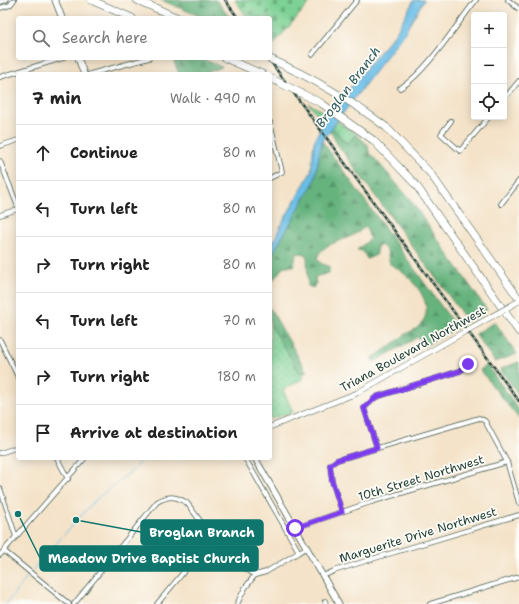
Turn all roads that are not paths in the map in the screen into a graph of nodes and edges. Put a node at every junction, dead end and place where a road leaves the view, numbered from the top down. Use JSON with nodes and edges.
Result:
{"nodes":[{"id":1,"x":6,"y":0,"type":"edge"},
{"id":2,"x":14,"y":0,"type":"edge"},
{"id":3,"x":57,"y":0,"type":"edge"},
{"id":4,"x":91,"y":0,"type":"edge"},
{"id":5,"x":357,"y":0,"type":"edge"},
{"id":6,"x":476,"y":0,"type":"edge"},
{"id":7,"x":508,"y":0,"type":"edge"},
{"id":8,"x":138,"y":1,"type":"edge"},
{"id":9,"x":0,"y":2,"type":"edge"},
{"id":10,"x":0,"y":8,"type":"edge"},
{"id":11,"x":519,"y":9,"type":"edge"},
{"id":12,"x":61,"y":16,"type":"edge"},
{"id":13,"x":127,"y":16,"type":"edge"},
{"id":14,"x":173,"y":16,"type":"edge"},
{"id":15,"x":312,"y":55,"type":"dead end"},
{"id":16,"x":56,"y":60,"type":"edge"},
{"id":17,"x":79,"y":60,"type":"edge"},
{"id":18,"x":142,"y":60,"type":"edge"},
{"id":19,"x":230,"y":60,"type":"edge"},
{"id":20,"x":272,"y":60,"type":"edge"},
{"id":21,"x":16,"y":72,"type":"edge"},
{"id":22,"x":17,"y":72,"type":"edge"},
{"id":23,"x":83,"y":72,"type":"edge"},
{"id":24,"x":97,"y":72,"type":"edge"},
{"id":25,"x":257,"y":72,"type":"edge"},
{"id":26,"x":0,"y":77,"type":"edge"},
{"id":27,"x":272,"y":79,"type":"edge"},
{"id":28,"x":519,"y":81,"type":"edge"},
{"id":29,"x":400,"y":88,"type":"dead end"},
{"id":30,"x":507,"y":95,"type":"edge"},
{"id":31,"x":451,"y":120,"type":"dead end"},
{"id":32,"x":486,"y":120,"type":"edge"},
{"id":33,"x":272,"y":130,"type":"edge"},
{"id":34,"x":16,"y":141,"type":"edge"},
{"id":35,"x":0,"y":146,"type":"edge"},
{"id":36,"x":0,"y":161,"type":"edge"},
{"id":37,"x":272,"y":178,"type":"edge"},
{"id":38,"x":519,"y":181,"type":"edge"},
{"id":39,"x":16,"y":203,"type":"edge"},
{"id":40,"x":501,"y":204,"type":"dead end"},
{"id":41,"x":16,"y":209,"type":"edge"},
{"id":42,"x":0,"y":215,"type":"edge"},
{"id":43,"x":519,"y":300,"type":"edge"},
{"id":44,"x":519,"y":332,"type":"edge"},
{"id":45,"x":0,"y":340,"type":"edge"},
{"id":46,"x":468,"y":364,"type":"dead end"},
{"id":47,"x":16,"y":373,"type":"edge"},
{"id":48,"x":272,"y":426,"type":"edge"},
{"id":49,"x":16,"y":448,"type":"edge"},
{"id":50,"x":377,"y":448,"type":"junction"},
{"id":51,"x":0,"y":453,"type":"edge"},
{"id":52,"x":58,"y":460,"type":"edge"},
{"id":53,"x":83,"y":460,"type":"edge"},
{"id":54,"x":246,"y":460,"type":"edge"},
{"id":55,"x":256,"y":460,"type":"edge"},
{"id":56,"x":508,"y":462,"type":"junction"},
{"id":57,"x":68,"y":479,"type":"junction"},
{"id":58,"x":0,"y":488,"type":"edge"},
{"id":59,"x":519,"y":502,"type":"edge"},
{"id":60,"x":342,"y":512,"type":"junction"},
{"id":61,"x":519,"y":515,"type":"edge"},
{"id":62,"x":295,"y":528,"type":"junction"},
{"id":63,"x":16,"y":537,"type":"junction"},
{"id":64,"x":212,"y":538,"type":"junction"},
{"id":65,"x":306,"y":548,"type":"junction"},
{"id":66,"x":4,"y":551,"type":"junction"},
{"id":67,"x":299,"y":552,"type":"junction"},
{"id":68,"x":0,"y":555,"type":"edge"},
{"id":69,"x":255,"y":575,"type":"junction"},
{"id":70,"x":323,"y":576,"type":"junction"},
{"id":71,"x":519,"y":577,"type":"edge"},
{"id":72,"x":69,"y":604,"type":"edge"},
{"id":73,"x":74,"y":604,"type":"edge"},
{"id":74,"x":157,"y":604,"type":"edge"},
{"id":75,"x":238,"y":604,"type":"edge"},
{"id":76,"x":339,"y":604,"type":"edge"},
{"id":77,"x":430,"y":604,"type":"edge"}],
"edges":[{"from":1,"to":9,"type":"street"},
{"from":2,"to":10,"type":"street"},
{"from":3,"to":12,"type":"main road"},
{"from":4,"to":13,"type":"highway"},
{"from":5,"to":15,"type":"street"},
{"from":6,"to":29,"type":"street"},
{"from":7,"to":11,"type":"street"},
{"from":8,"to":14,"type":"highway"},
{"from":16,"to":22,"type":"street"},
{"from":17,"to":23,"type":"main road"},
{"from":18,"to":24,"type":"street"},
{"from":19,"to":25,"type":"highway"},
{"from":20,"to":43,"type":"highway","bridge":true},
{"from":21,"to":26,"type":"street"},
{"from":27,"to":44,"type":"highway","bridge":true},
{"from":28,"to":30,"type":"street"},
{"from":31,"to":32,"type":"street"},
{"from":33,"to":37,"type":"street"},
{"from":34,"to":35,"type":"street"},
{"from":36,"to":39,"type":"street"},
{"from":38,"to":40,"type":"street"},
{"from":41,"to":42,"type":"street"},
{"from":43,"to":48,"type":"street","name":"Triana Boulevard Northwest","bridge":true},
{"from":45,"to":47,"type":"street"},
{"from":46,"to":50,"type":"street"},
{"from":49,"to":51,"type":"street"},
{"from":50,"to":56,"type":"street"},
{"from":50,"to":60,"type":"street"},
{"from":52,"to":57,"type":"street"},
{"from":53,"to":57,"type":"street"},
{"from":54,"to":67,"type":"street"},
{"from":55,"to":62,"type":"main road"},
{"from":56,"to":59,"type":"street"},
{"from":56,"to":60,"type":"street","name":"10th Street Northwest"},
{"from":57,"to":63,"type":"street"},
{"from":58,"to":63,"type":"street"},
{"from":60,"to":62,"type":"street","name":"10th Street Northwest"},
{"from":61,"to":70,"type":"street","name":"Marguerite Drive Northwest"},
{"from":62,"to":65,"type":"main road"},
{"from":63,"to":66,"type":"street"},
{"from":64,"to":69,"type":"street"},
{"from":64,"to":73,"type":"street"},
{"from":64,"to":74,"type":"street"},
{"from":65,"to":67,"type":"street"},
{"from":65,"to":70,"type":"main road"},
{"from":66,"to":68,"type":"street"},
{"from":66,"to":72,"type":"street"},
{"from":67,"to":69,"type":"street"},
{"from":69,"to":75,"type":"street"},
{"from":70,"to":76,"type":"main road"},
{"from":71,"to":77,"type":"street"}]}
